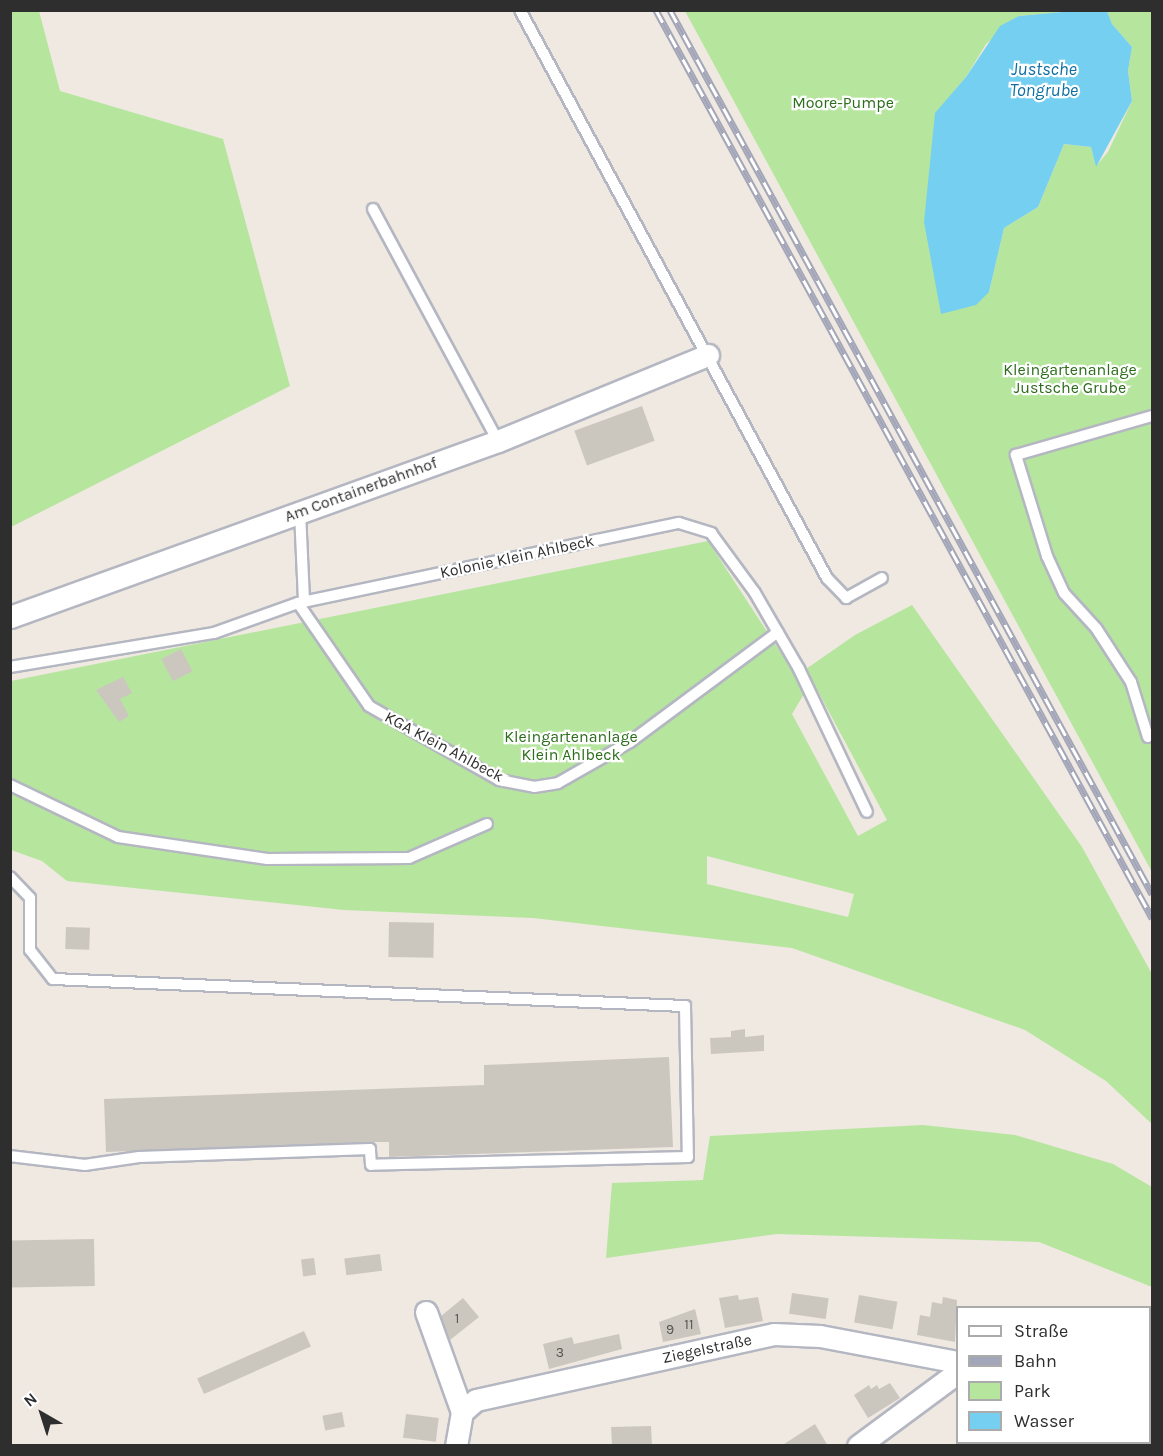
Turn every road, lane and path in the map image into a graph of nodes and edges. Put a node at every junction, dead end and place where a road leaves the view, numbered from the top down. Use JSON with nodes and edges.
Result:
{"nodes":[{"id":1,"x":520,"y":10,"type":"edge"},
{"id":2,"x":373,"y":209,"type":"dead end"},
{"id":3,"x":708,"y":355,"type":"junction"},
{"id":4,"x":1152,"y":416,"type":"edge"},
{"id":5,"x":498,"y":441,"type":"junction"},
{"id":6,"x":300,"y":512,"type":"junction"},
{"id":7,"x":882,"y":578,"type":"dead end"},
{"id":8,"x":301,"y":602,"type":"junction"},
{"id":9,"x":10,"y":617,"type":"edge"},
{"id":10,"x":778,"y":632,"type":"junction"},
{"id":11,"x":10,"y":667,"type":"edge"},
{"id":12,"x":1148,"y":737,"type":"dead end"},
{"id":13,"x":10,"y":785,"type":"edge"},
{"id":14,"x":867,"y":812,"type":"dead end"},
{"id":15,"x":487,"y":824,"type":"dead end"},
{"id":16,"x":10,"y":877,"type":"edge"},
{"id":17,"x":10,"y":1156,"type":"edge"},
{"id":18,"x":426,"y":1312,"type":"dead end"},
{"id":19,"x":956,"y":1362,"type":"edge"},
{"id":20,"x":956,"y":1373,"type":"edge"},
{"id":21,"x":462,"y":1412,"type":"junction"},
{"id":22,"x":456,"y":1446,"type":"edge"},
{"id":23,"x":858,"y":1446,"type":"edge"}],
"edges":[{"from":1,"to":3,"type":"lane"},
{"from":2,"to":5,"type":"lane"},
{"from":3,"to":5,"type":"street","name":"Am Containerbahnhof"},
{"from":3,"to":7,"type":"lane"},
{"from":4,"to":12,"type":"lane"},
{"from":5,"to":6,"type":"street","name":"Am Containerbahnhof"},
{"from":6,"to":8,"type":"lane"},
{"from":6,"to":9,"type":"street","name":"Am Containerbahnhof"},
{"from":8,"to":10,"type":"lane","name":"Kolonie Klein Ahlbeck"},
{"from":8,"to":10,"type":"lane","name":"KGA Klein Ahlbeck"},
{"from":8,"to":11,"type":"lane","name":"Kolonie Klein Ahlbeck"},
{"from":10,"to":14,"type":"lane","name":"Kolonie Klein Ahlbeck"},
{"from":13,"to":15,"type":"lane"},
{"from":16,"to":17,"type":"lane"},
{"from":18,"to":21,"type":"street"},
{"from":19,"to":21,"type":"street","name":"Ziegelstraße"},
{"from":20,"to":23,"type":"street"},
{"from":21,"to":22,"type":"street"}]}
